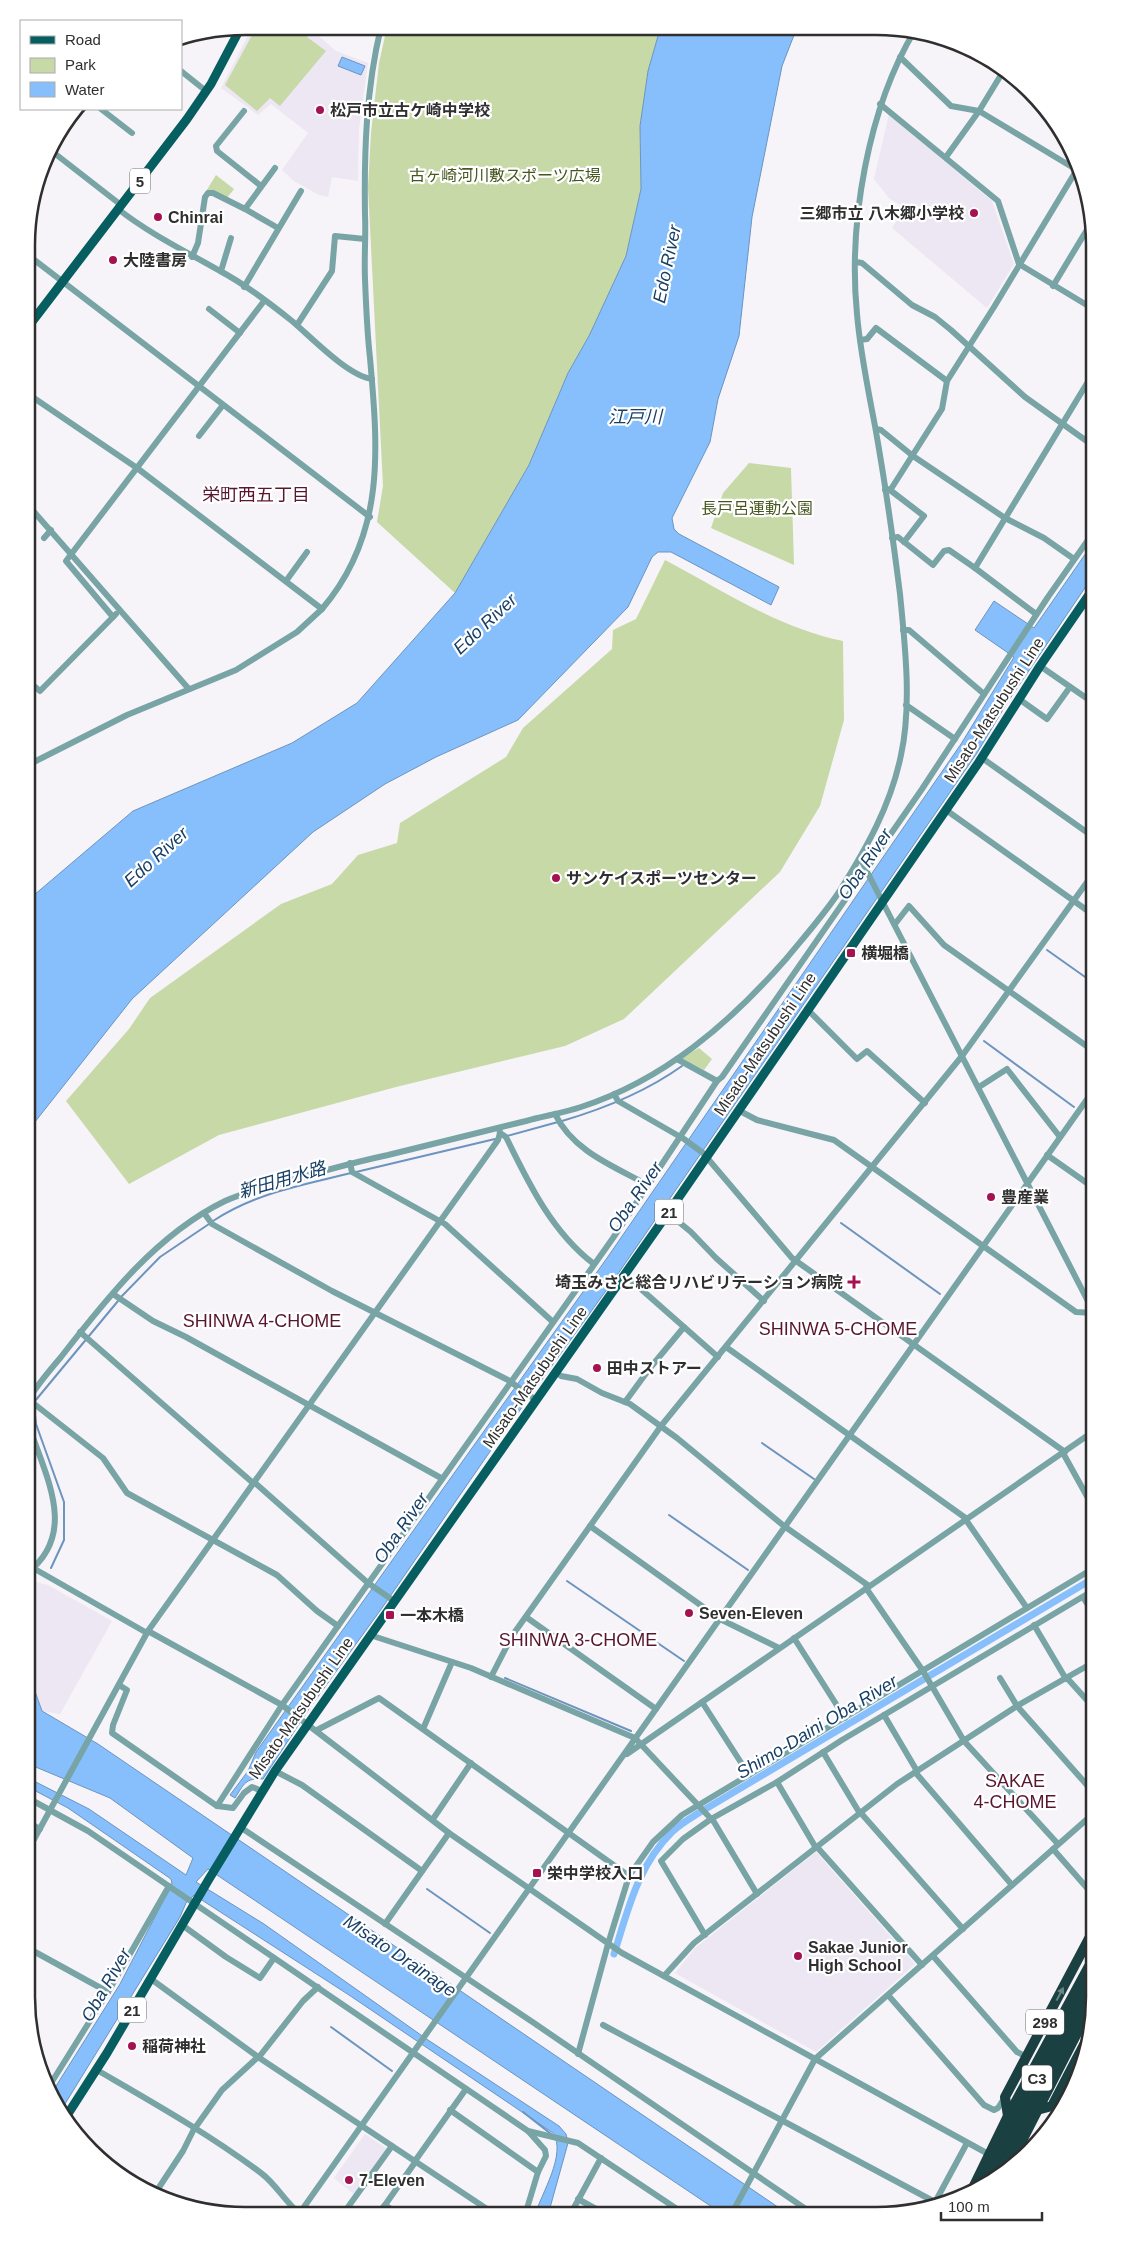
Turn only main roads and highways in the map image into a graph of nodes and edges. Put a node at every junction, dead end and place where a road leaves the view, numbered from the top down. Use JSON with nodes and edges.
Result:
{"nodes":[{"id":1,"x":237,"y":35,"type":"edge"},
{"id":2,"x":35,"y":318,"type":"edge"},
{"id":3,"x":1086,"y":599,"type":"edge"},
{"id":4,"x":1086,"y":1944,"type":"edge"},
{"id":5,"x":1086,"y":1971,"type":"edge"},
{"id":6,"x":1086,"y":1984,"type":"edge"},
{"id":7,"x":1086,"y":2002,"type":"edge"},
{"id":8,"x":1085,"y":2017,"type":"edge"},
{"id":9,"x":1077,"y":2057,"type":"edge"},
{"id":10,"x":1037,"y":2110,"type":"junction"},
{"id":11,"x":69,"y":2112,"type":"edge"},
{"id":12,"x":1008,"y":2116,"type":"junction"},
{"id":13,"x":1016,"y":2153,"type":"edge"},
{"id":14,"x":1001,"y":2166,"type":"edge"},
{"id":15,"x":987,"y":2176,"type":"edge"},
{"id":16,"x":976,"y":2181,"type":"edge"}],
"edges":[{"from":1,"to":2,"type":"main road","number":"5"},
{"from":3,"to":11,"type":"main road","name":"Misato-Matsubushi Line","number":"21"},
{"from":12,"to":4,"type":"highway","number":"298","one_way":true},
{"from":5,"to":12,"type":"highway","number":"298"},
{"from":6,"to":15,"type":"highway","number":"C3","bridge":true},
{"from":7,"to":14,"type":"highway","number":"C3","bridge":true},
{"from":8,"to":10,"type":"highway","number":"298"},
{"from":9,"to":10,"type":"highway","number":"298"},
{"from":10,"to":13,"type":"highway","number":"298"},
{"from":12,"to":16,"type":"highway","number":"298"}]}
